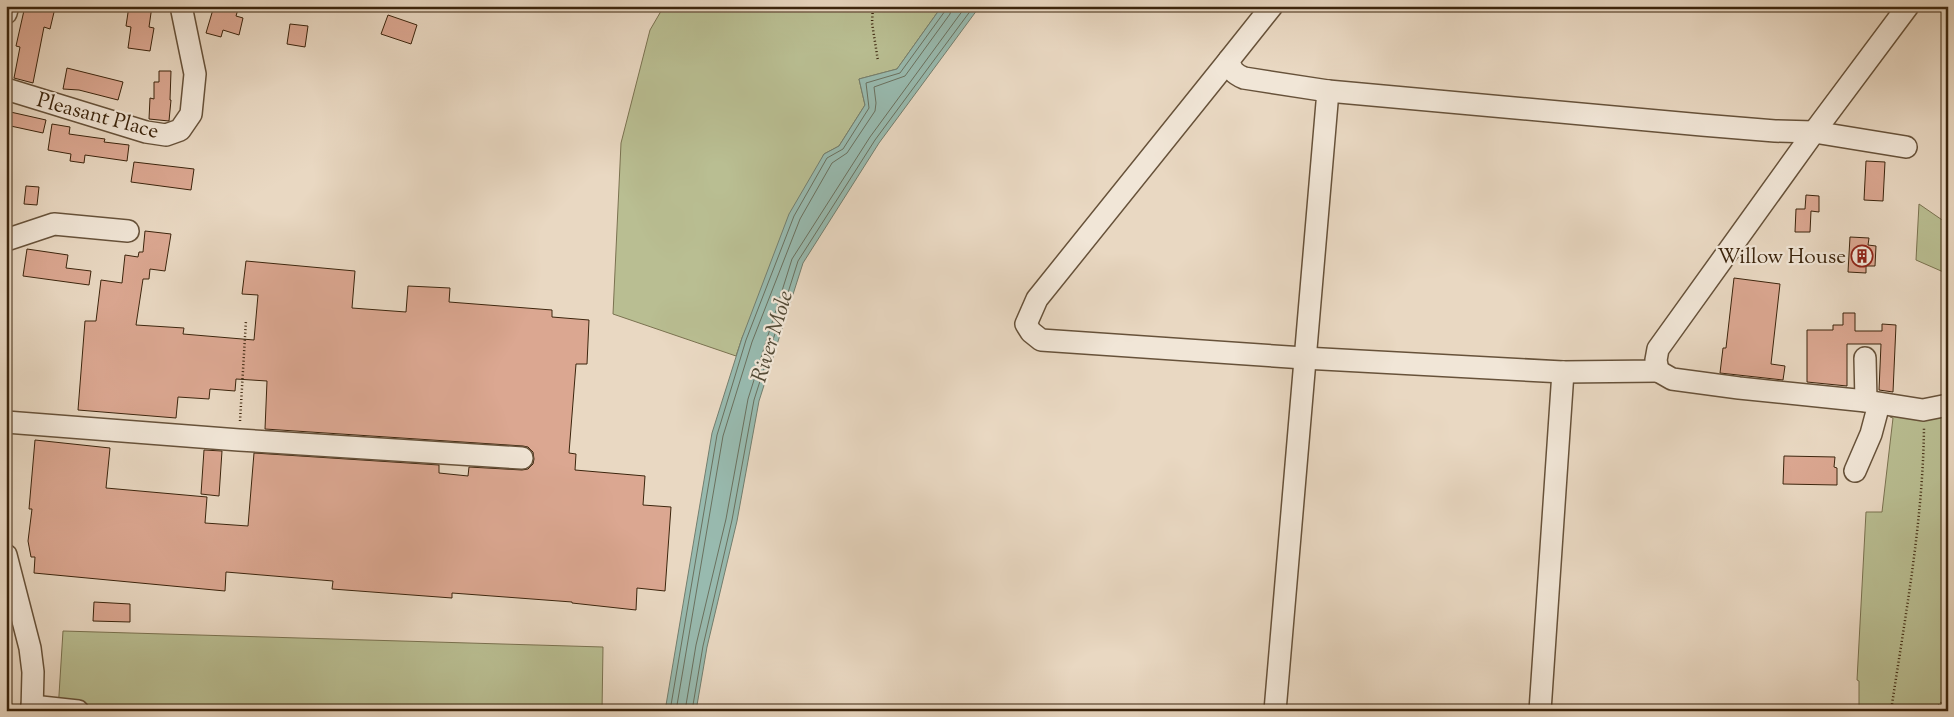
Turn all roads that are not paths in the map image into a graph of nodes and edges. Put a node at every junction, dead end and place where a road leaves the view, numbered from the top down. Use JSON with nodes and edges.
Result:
{"nodes":[{"id":1,"x":8,"y":6,"type":"edge"},
{"id":2,"x":181,"y":6,"type":"edge"},
{"id":3,"x":1272,"y":6,"type":"edge"},
{"id":4,"x":1908,"y":6,"type":"edge"},
{"id":5,"x":6,"y":13,"type":"edge"},
{"id":6,"x":1229,"y":60,"type":"junction"},
{"id":7,"x":6,"y":89,"type":"edge"},
{"id":8,"x":1328,"y":90,"type":"junction"},
{"id":9,"x":1814,"y":132,"type":"junction"},
{"id":10,"x":1906,"y":147,"type":"dead end"},
{"id":11,"x":128,"y":231,"type":"dead end"},
{"id":12,"x":6,"y":240,"type":"edge"},
{"id":13,"x":1304,"y":358,"type":"junction"},
{"id":14,"x":1864,"y":358,"type":"dead end"},
{"id":15,"x":1658,"y":370,"type":"junction"},
{"id":16,"x":1563,"y":372,"type":"junction"},
{"id":17,"x":1872,"y":402,"type":"junction"},
{"id":18,"x":1948,"y":405,"type":"edge"},
{"id":19,"x":6,"y":422,"type":"edge"},
{"id":20,"x":522,"y":458,"type":"dead end"},
{"id":21,"x":1855,"y":471,"type":"dead end"},
{"id":22,"x":6,"y":555,"type":"edge"},
{"id":23,"x":32,"y":708,"type":"edge"},
{"id":24,"x":78,"y":711,"type":"edge"},
{"id":25,"x":1275,"y":711,"type":"edge"},
{"id":26,"x":1540,"y":711,"type":"edge"}],
"edges":[{"from":1,"to":5,"type":"street"},
{"from":2,"to":7,"type":"street","name":"Pleasant Place"},
{"from":3,"to":6,"type":"street"},
{"from":4,"to":9,"type":"street"},
{"from":6,"to":8,"type":"street"},
{"from":6,"to":13,"type":"street"},
{"from":8,"to":9,"type":"street"},
{"from":8,"to":13,"type":"street"},
{"from":9,"to":10,"type":"street"},
{"from":9,"to":15,"type":"street"},
{"from":11,"to":12,"type":"street"},
{"from":13,"to":16,"type":"street"},
{"from":13,"to":25,"type":"street"},
{"from":14,"to":17,"type":"street"},
{"from":15,"to":16,"type":"street"},
{"from":15,"to":17,"type":"street"},
{"from":16,"to":26,"type":"street"},
{"from":17,"to":18,"type":"street"},
{"from":17,"to":21,"type":"street"},
{"from":19,"to":20,"type":"street"},
{"from":22,"to":23,"type":"street"},
{"from":23,"to":24,"type":"street"}]}
